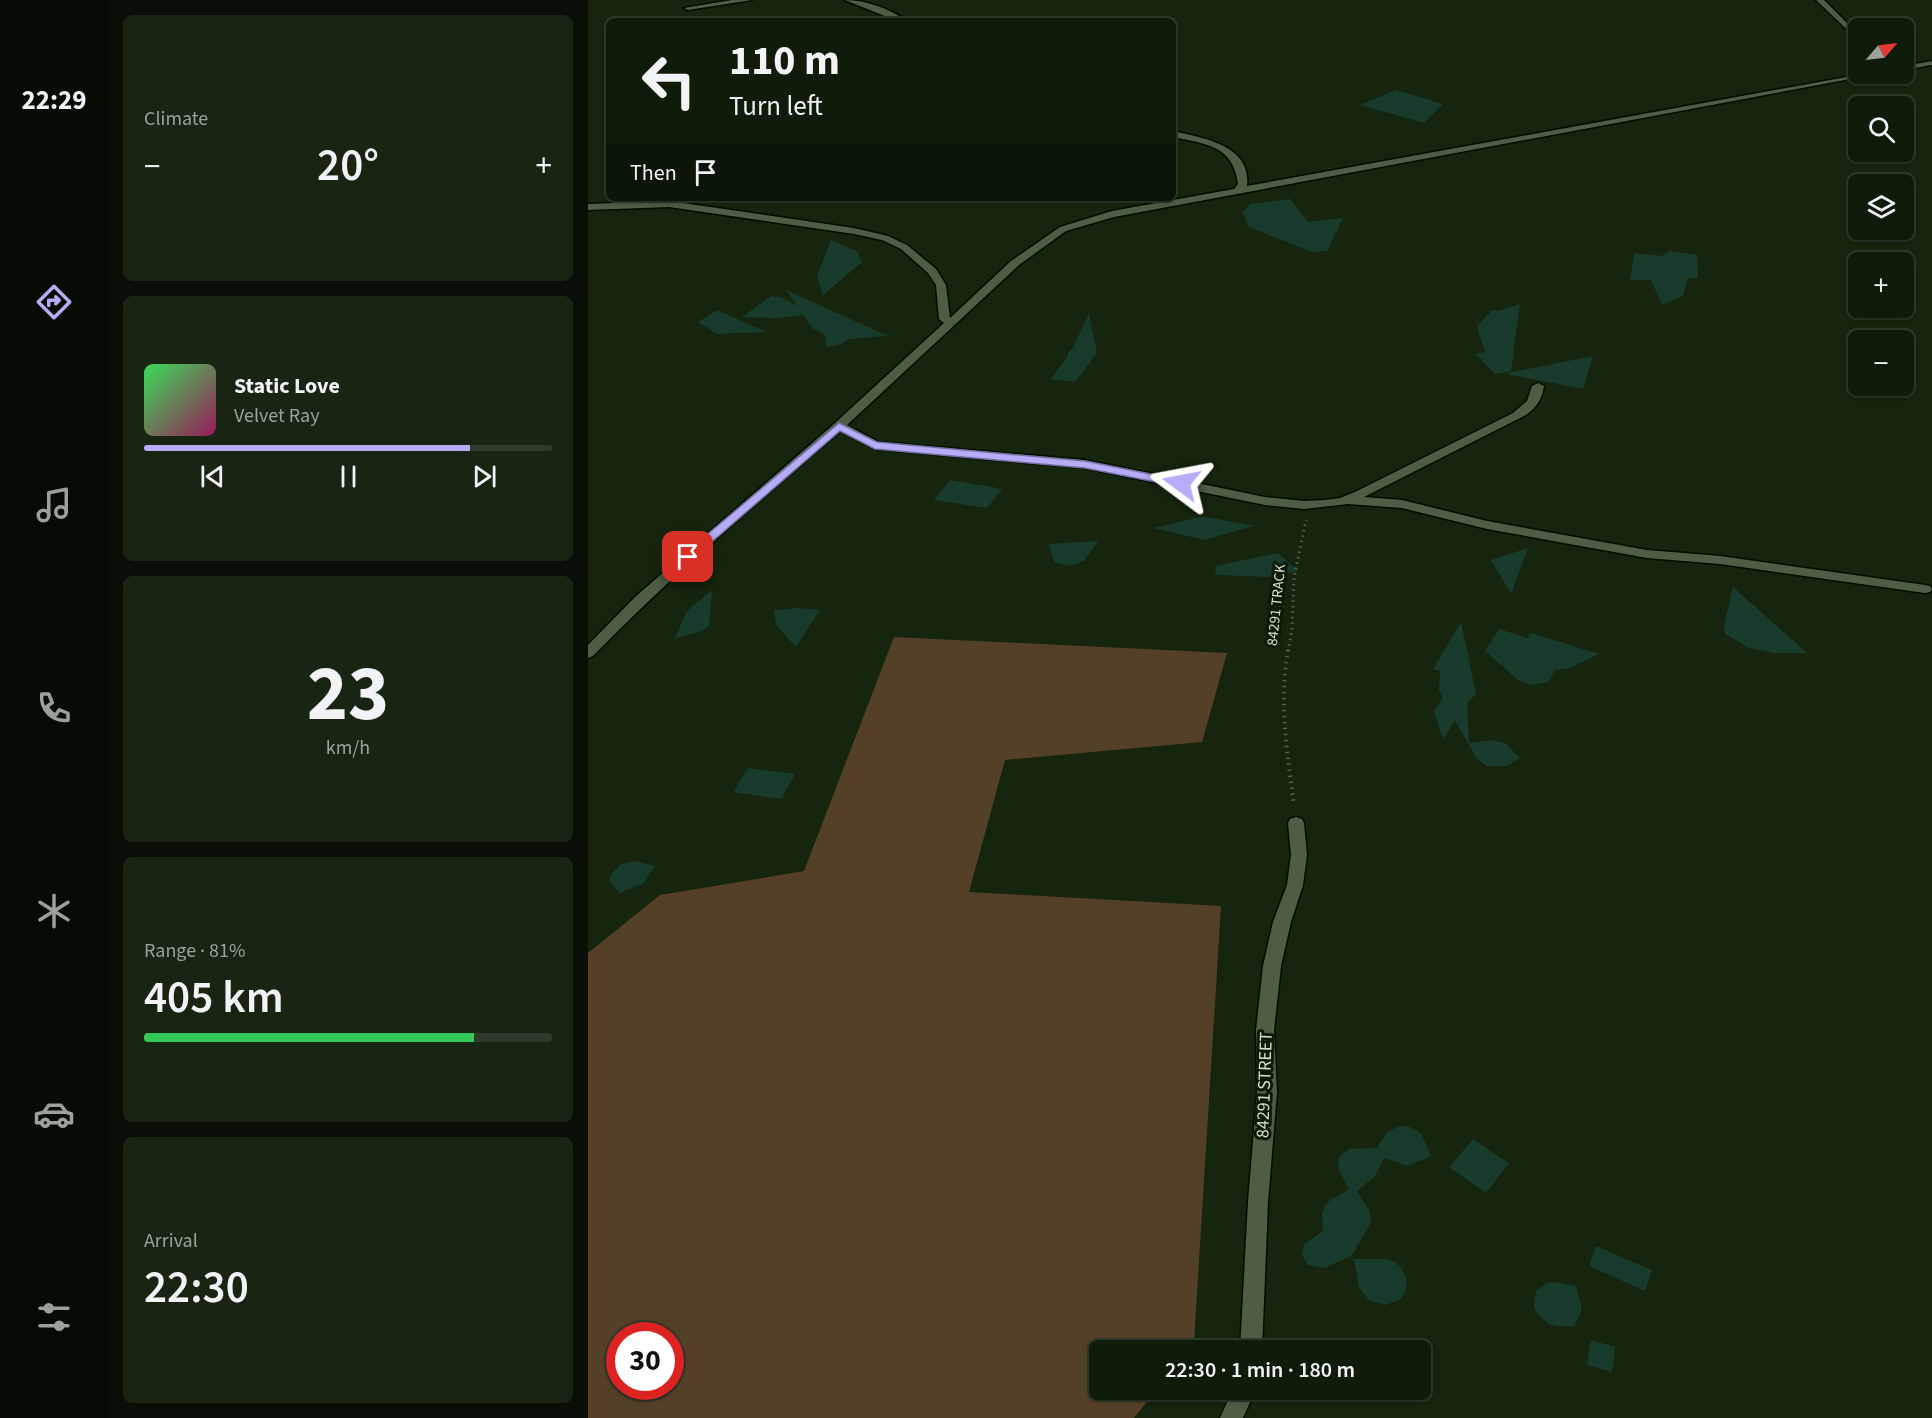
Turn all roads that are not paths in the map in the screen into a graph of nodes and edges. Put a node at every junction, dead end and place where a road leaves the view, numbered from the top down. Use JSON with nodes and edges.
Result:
{"nodes":[{"id":1,"x":748,"y":0,"type":"edge"},
{"id":2,"x":849,"y":0,"type":"edge"},
{"id":3,"x":1820,"y":0,"type":"edge"},
{"id":4,"x":688,"y":8,"type":"dead end"},
{"id":5,"x":897,"y":18,"type":"edge"},
{"id":6,"x":1848,"y":28,"type":"edge"},
{"id":7,"x":1932,"y":63,"type":"edge"},
{"id":8,"x":1914,"y":66,"type":"edge"},
{"id":9,"x":1848,"y":78,"type":"edge"},
{"id":10,"x":1176,"y":135,"type":"edge"},
{"id":11,"x":1237,"y":191,"type":"junction"},
{"id":12,"x":588,"y":207,"type":"edge"},
{"id":13,"x":951,"y":323,"type":"junction"},
{"id":14,"x":1538,"y":386,"type":"dead end"},
{"id":15,"x":839,"y":426,"type":"junction"},
{"id":16,"x":1342,"y":502,"type":"junction"},
{"id":17,"x":1924,"y":589,"type":"dead end"},
{"id":18,"x":588,"y":653,"type":"edge"},
{"id":19,"x":1296,"y":823,"type":"road end"},
{"id":20,"x":1251,"y":1340,"type":"edge"},
{"id":21,"x":1240,"y":1400,"type":"edge"},
{"id":22,"x":1231,"y":1418,"type":"edge"}],
"edges":[{"from":1,"to":4,"type":"street"},
{"from":2,"to":5,"type":"street"},
{"from":3,"to":6,"type":"street"},
{"from":7,"to":8,"type":"street"},
{"from":9,"to":11,"type":"street"},
{"from":10,"to":11,"type":"street"},
{"from":11,"to":13,"type":"street"},
{"from":12,"to":13,"type":"street"},
{"from":13,"to":15,"type":"street"},
{"from":14,"to":16,"type":"street"},
{"from":15,"to":16,"type":"street"},
{"from":15,"to":18,"type":"street"},
{"from":16,"to":17,"type":"street"},
{"from":19,"to":20,"type":"street","name":"84291 STREET"},
{"from":21,"to":22,"type":"street"}]}
